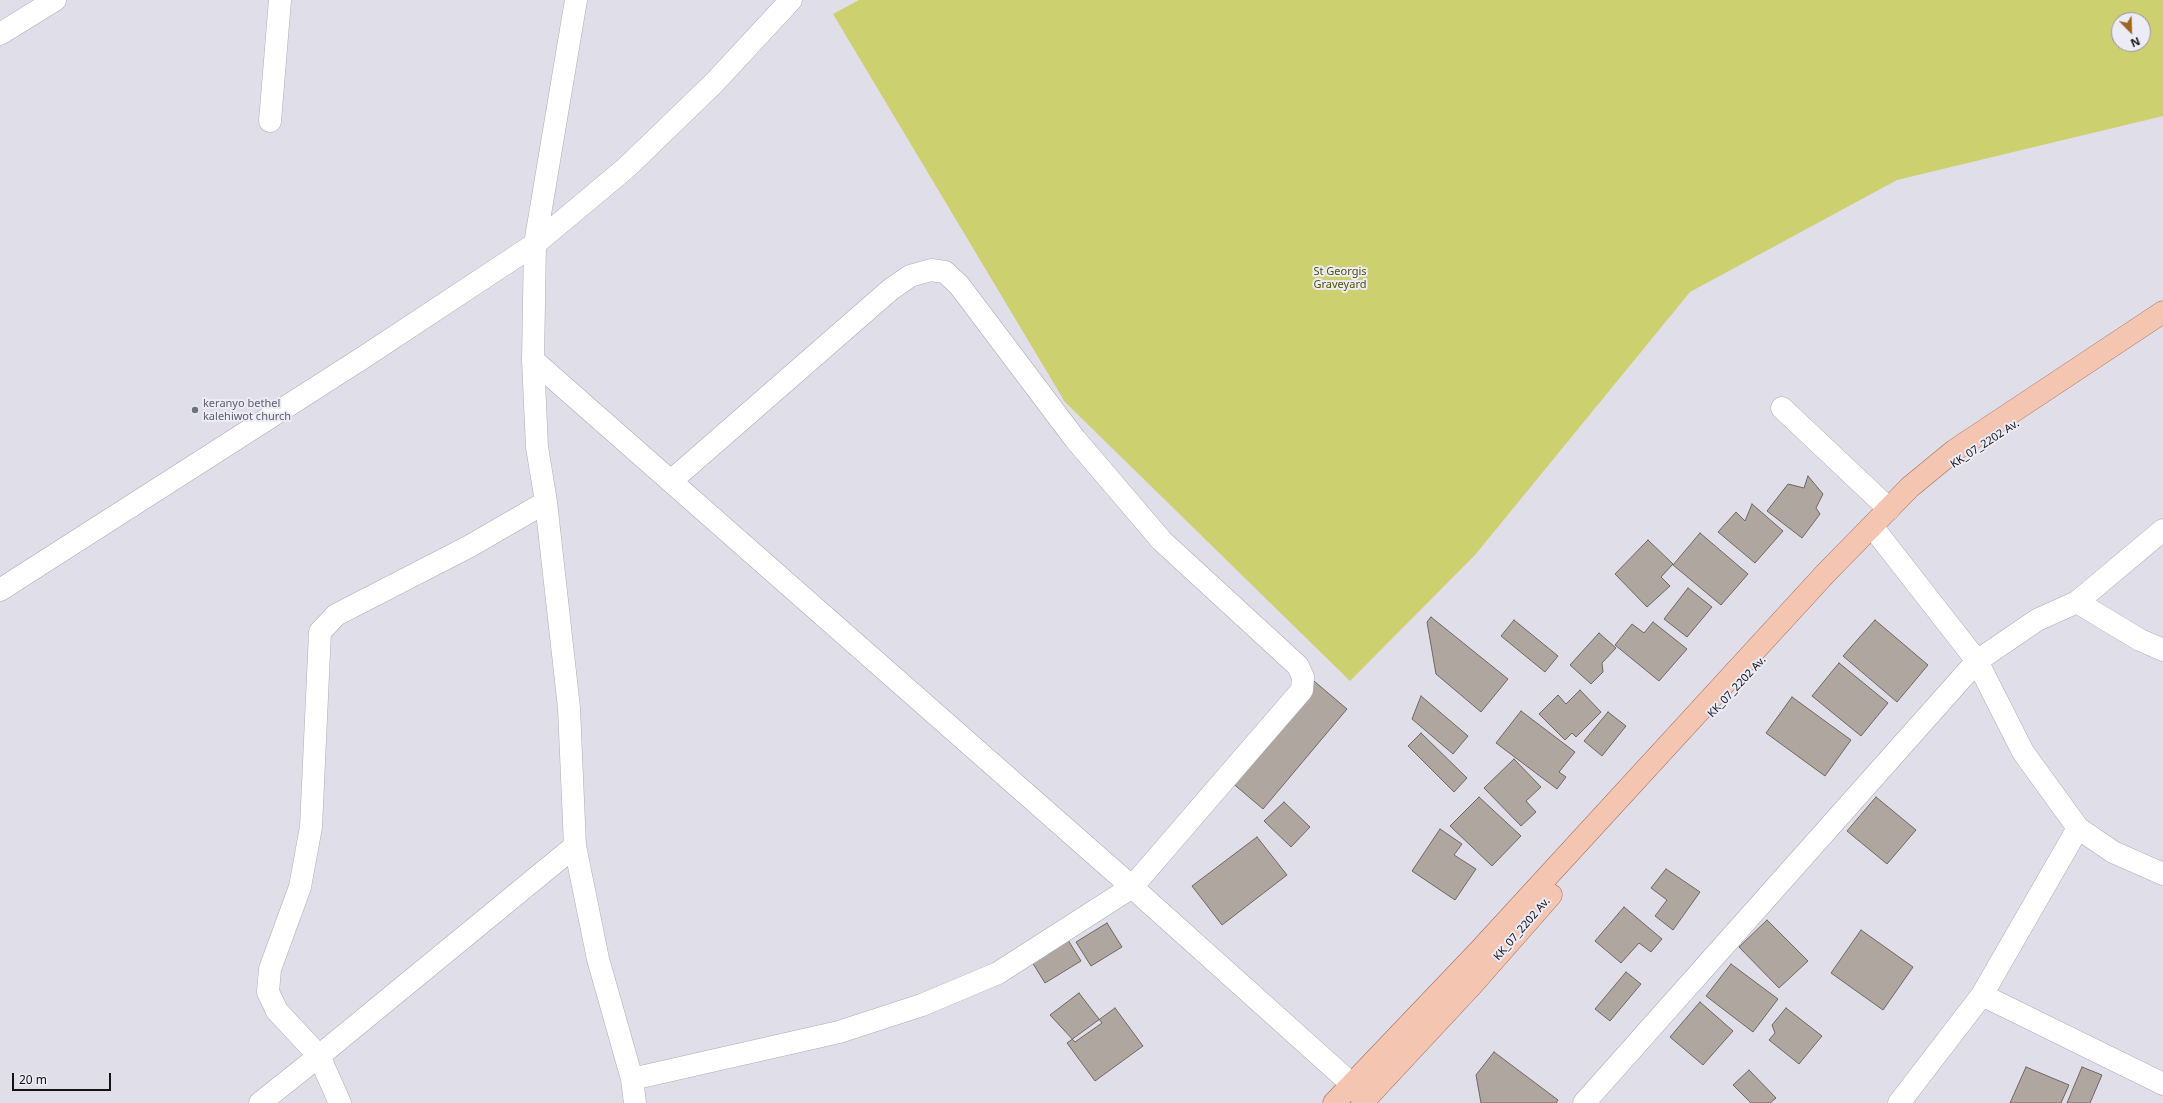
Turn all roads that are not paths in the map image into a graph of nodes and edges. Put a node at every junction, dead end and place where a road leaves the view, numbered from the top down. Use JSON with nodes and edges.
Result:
{"nodes":[{"id":1,"x":55,"y":0,"type":"edge"},
{"id":2,"x":280,"y":0,"type":"edge"},
{"id":3,"x":576,"y":0,"type":"edge"},
{"id":4,"x":791,"y":0,"type":"edge"},
{"id":5,"x":0,"y":34,"type":"edge"},
{"id":6,"x":270,"y":121,"type":"dead end"},
{"id":7,"x":535,"y":244,"type":"junction"},
{"id":8,"x":2163,"y":312,"type":"edge"},
{"id":9,"x":2163,"y":330,"type":"edge"},
{"id":10,"x":533,"y":360,"type":"junction"},
{"id":11,"x":1782,"y":408,"type":"dead end"},
{"id":12,"x":671,"y":481,"type":"junction"},
{"id":13,"x":546,"y":502,"type":"junction"},
{"id":14,"x":1889,"y":509,"type":"junction"},
{"id":15,"x":2163,"y":530,"type":"edge"},
{"id":16,"x":1878,"y":534,"type":"junction"},
{"id":17,"x":0,"y":590,"type":"edge"},
{"id":18,"x":2077,"y":602,"type":"junction"},
{"id":19,"x":2163,"y":650,"type":"edge"},
{"id":20,"x":1977,"y":661,"type":"junction"},
{"id":21,"x":2078,"y":828,"type":"junction"},
{"id":22,"x":575,"y":846,"type":"junction"},
{"id":23,"x":2163,"y":874,"type":"edge"},
{"id":24,"x":1132,"y":888,"type":"junction"},
{"id":25,"x":1982,"y":995,"type":"junction"},
{"id":26,"x":319,"y":1056,"type":"junction"},
{"id":27,"x":632,"y":1079,"type":"junction"},
{"id":28,"x":2163,"y":1084,"type":"edge"},
{"id":29,"x":1364,"y":1097,"type":"edge"},
{"id":30,"x":260,"y":1103,"type":"edge"},
{"id":31,"x":340,"y":1103,"type":"edge"},
{"id":32,"x":635,"y":1103,"type":"edge"},
{"id":33,"x":1334,"y":1103,"type":"edge"},
{"id":34,"x":1584,"y":1103,"type":"edge"},
{"id":35,"x":1899,"y":1103,"type":"edge"}],
"edges":[{"from":1,"to":5,"type":"street"},
{"from":2,"to":6,"type":"street"},
{"from":3,"to":7,"type":"street"},
{"from":4,"to":7,"type":"street"},
{"from":7,"to":10,"type":"street"},
{"from":7,"to":17,"type":"street"},
{"from":8,"to":14,"type":"main road"},
{"from":9,"to":16,"type":"main road","name":"KK_07_2202 Av."},
{"from":10,"to":12,"type":"street"},
{"from":10,"to":13,"type":"street"},
{"from":11,"to":14,"type":"street"},
{"from":12,"to":24,"type":"street"},
{"from":12,"to":24,"type":"street"},
{"from":13,"to":22,"type":"street"},
{"from":13,"to":26,"type":"street"},
{"from":14,"to":29,"type":"main road"},
{"from":15,"to":18,"type":"street"},
{"from":16,"to":20,"type":"street"},
{"from":16,"to":29,"type":"main road","name":"KK_07_2202 Av."},
{"from":18,"to":19,"type":"street"},
{"from":18,"to":20,"type":"street"},
{"from":20,"to":21,"type":"street"},
{"from":20,"to":34,"type":"street"},
{"from":21,"to":23,"type":"street"},
{"from":21,"to":25,"type":"street"},
{"from":22,"to":26,"type":"street"},
{"from":22,"to":27,"type":"street"},
{"from":24,"to":27,"type":"street"},
{"from":24,"to":29,"type":"street"},
{"from":25,"to":28,"type":"street"},
{"from":25,"to":35,"type":"street"},
{"from":26,"to":30,"type":"street"},
{"from":26,"to":31,"type":"street"},
{"from":27,"to":32,"type":"street"},
{"from":29,"to":33,"type":"main road"}]}
